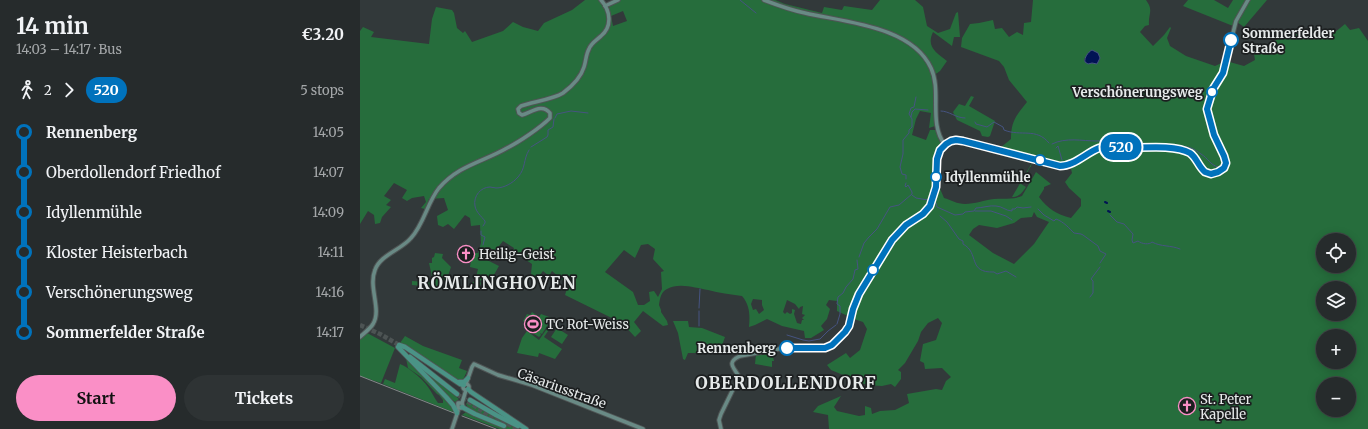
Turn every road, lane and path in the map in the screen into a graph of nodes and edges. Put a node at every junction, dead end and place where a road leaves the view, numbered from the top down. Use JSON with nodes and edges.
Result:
{"nodes":[{"id":1,"x":600,"y":0,"type":"edge"},
{"id":2,"x":618,"y":0,"type":"edge"},
{"id":3,"x":764,"y":0,"type":"edge"},
{"id":4,"x":1248,"y":0,"type":"edge"},
{"id":5,"x":605,"y":6,"type":"junction"},
{"id":6,"x":945,"y":145,"type":"junction"},
{"id":7,"x":360,"y":337,"type":"edge"},
{"id":8,"x":398,"y":346,"type":"junction"},
{"id":9,"x":475,"y":364,"type":"junction"},
{"id":10,"x":468,"y":378,"type":"junction"},
{"id":11,"x":456,"y":381,"type":"junction"},
{"id":12,"x":466,"y":387,"type":"junction"},
{"id":13,"x":458,"y":393,"type":"tunnel mouth"},
{"id":14,"x":446,"y":397,"type":"junction"},
{"id":15,"x":470,"y":400,"type":"dead end"},
{"id":16,"x":460,"y":405,"type":"junction"},
{"id":17,"x":470,"y":411,"type":"junction"},
{"id":18,"x":457,"y":414,"type":"junction"},
{"id":19,"x":504,"y":426,"type":"dead end"},
{"id":20,"x":453,"y":429,"type":"edge"},
{"id":21,"x":525,"y":429,"type":"edge"},
{"id":22,"x":643,"y":429,"type":"edge"},
{"id":23,"x":722,"y":429,"type":"edge"}],
"edges":[{"from":1,"to":5,"type":"main road"},
{"from":2,"to":5,"type":"main road"},
{"from":3,"to":6,"type":"main road"},
{"from":4,"to":6,"type":"main road"},
{"from":5,"to":7,"type":"main road"},
{"from":6,"to":23,"type":"main road"},
{"from":8,"to":11,"type":"highway"},
{"from":8,"to":13,"type":"highway"},
{"from":8,"to":14,"type":"highway"},
{"from":9,"to":10,"type":"main road"},
{"from":9,"to":12,"type":"main road"},
{"from":9,"to":22,"type":"main road","name":"Cäsariusstraße"},
{"from":10,"to":11,"type":"highway"},
{"from":10,"to":12,"type":"main road"},
{"from":11,"to":12,"type":"highway"},
{"from":12,"to":16,"type":"main road"},
{"from":12,"to":21,"type":"highway"},
{"from":14,"to":16,"type":"highway"},
{"from":14,"to":18,"type":"highway"},
{"from":15,"to":21,"type":"highway"},
{"from":16,"to":17,"type":"highway"},
{"from":16,"to":18,"type":"main road"},
{"from":17,"to":18,"type":"highway"},
{"from":17,"to":19,"type":"highway"},
{"from":18,"to":20,"type":"main road"}]}
